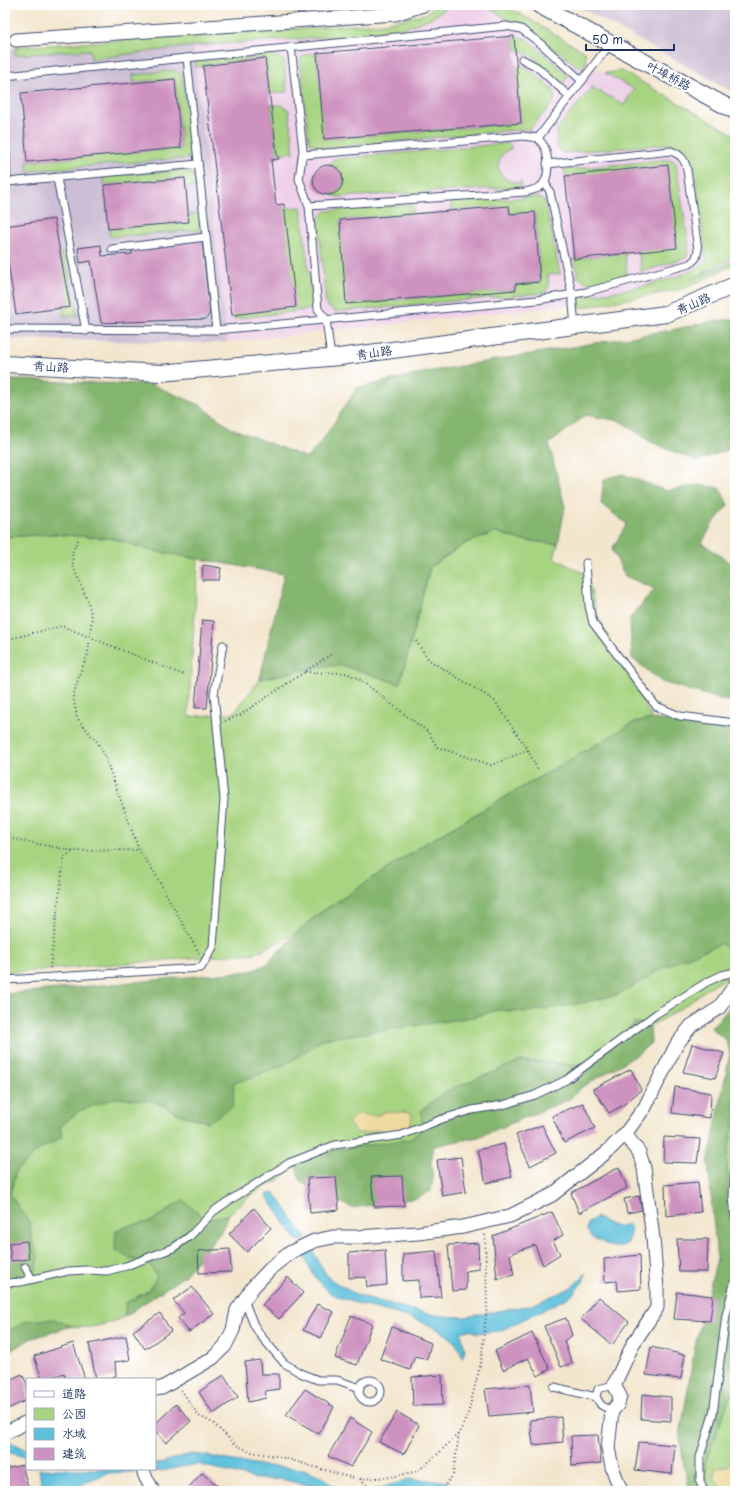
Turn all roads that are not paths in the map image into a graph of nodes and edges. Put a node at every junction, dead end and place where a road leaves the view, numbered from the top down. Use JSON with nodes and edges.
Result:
{"nodes":[{"id":1,"x":424,"y":5,"type":"edge"},
{"id":2,"x":539,"y":5,"type":"edge"},
{"id":3,"x":16,"y":40,"type":"dead end"},
{"id":4,"x":610,"y":44,"type":"junction"},
{"id":5,"x":291,"y":47,"type":"junction"},
{"id":6,"x":187,"y":58,"type":"junction"},
{"id":7,"x":522,"y":59,"type":"dead end"},
{"id":8,"x":5,"y":76,"type":"edge"},
{"id":9,"x":582,"y":81,"type":"junction"},
{"id":10,"x":570,"y":97,"type":"junction"},
{"id":11,"x":735,"y":111,"type":"edge"},
{"id":12,"x":5,"y":128,"type":"edge"},
{"id":13,"x":538,"y":138,"type":"junction"},
{"id":14,"x":303,"y":155,"type":"junction"},
{"id":15,"x":198,"y":164,"type":"junction"},
{"id":16,"x":547,"y":164,"type":"junction"},
{"id":17,"x":57,"y":178,"type":"junction"},
{"id":18,"x":545,"y":182,"type":"junction"},
{"id":19,"x":6,"y":185,"type":"edge"},
{"id":20,"x":309,"y":206,"type":"junction"},
{"id":21,"x":206,"y":237,"type":"junction"},
{"id":22,"x":112,"y":249,"type":"dead end"},
{"id":23,"x":735,"y":285,"type":"edge"},
{"id":24,"x":572,"y":294,"type":"junction"},
{"id":25,"x":326,"y":319,"type":"junction"},
{"id":26,"x":575,"y":326,"type":"junction"},
{"id":27,"x":5,"y":329,"type":"edge"},
{"id":28,"x":86,"y":330,"type":"junction"},
{"id":29,"x":216,"y":330,"type":"junction"},
{"id":30,"x":331,"y":358,"type":"junction"},
{"id":31,"x":5,"y":364,"type":"edge"},
{"id":32,"x":586,"y":563,"type":"dead end"},
{"id":33,"x":223,"y":645,"type":"dead end"},
{"id":34,"x":735,"y":723,"type":"edge"},
{"id":35,"x":735,"y":972,"type":"edge"},
{"id":36,"x":5,"y":980,"type":"edge"},
{"id":37,"x":735,"y":985,"type":"edge"},
{"id":38,"x":625,"y":1134,"type":"junction"},
{"id":39,"x":735,"y":1162,"type":"edge"},
{"id":40,"x":735,"y":1217,"type":"edge"},
{"id":41,"x":24,"y":1267,"type":"dead end"},
{"id":42,"x":32,"y":1279,"type":"junction"},
{"id":43,"x":735,"y":1280,"type":"edge"},
{"id":44,"x":5,"y":1283,"type":"edge"},
{"id":45,"x":244,"y":1300,"type":"junction"},
{"id":46,"x":614,"y":1385,"type":"junction"},
{"id":47,"x":554,"y":1387,"type":"dead end"},
{"id":48,"x":360,"y":1388,"type":"dead end"},
{"id":49,"x":157,"y":1392,"type":"edge"},
{"id":50,"x":596,"y":1397,"type":"junction"},
{"id":51,"x":612,"y":1411,"type":"junction"},
{"id":52,"x":26,"y":1422,"type":"edge"},
{"id":53,"x":5,"y":1433,"type":"edge"},
{"id":54,"x":144,"y":1472,"type":"edge"},
{"id":55,"x":153,"y":1491,"type":"edge"},
{"id":56,"x":621,"y":1491,"type":"edge"},
{"id":57,"x":704,"y":1491,"type":"edge"}],
"edges":[{"from":1,"to":3,"type":"street"},
{"from":2,"to":4,"type":"street","name":"叶埠桥路"},
{"from":4,"to":9,"type":"lane"},
{"from":4,"to":11,"type":"street","name":"叶埠桥路"},
{"from":5,"to":6,"type":"lane"},
{"from":5,"to":9,"type":"lane"},
{"from":5,"to":14,"type":"lane"},
{"from":6,"to":8,"type":"lane"},
{"from":6,"to":15,"type":"lane"},
{"from":7,"to":10,"type":"lane"},
{"from":9,"to":10,"type":"lane"},
{"from":10,"to":13,"type":"lane"},
{"from":12,"to":19,"type":"lane"},
{"from":13,"to":14,"type":"lane"},
{"from":13,"to":16,"type":"lane"},
{"from":14,"to":20,"type":"lane"},
{"from":15,"to":17,"type":"lane"},
{"from":15,"to":21,"type":"lane"},
{"from":16,"to":18,"type":"lane"},
{"from":16,"to":24,"type":"lane"},
{"from":17,"to":19,"type":"lane"},
{"from":17,"to":28,"type":"lane"},
{"from":18,"to":20,"type":"lane"},
{"from":18,"to":24,"type":"lane"},
{"from":20,"to":25,"type":"lane"},
{"from":21,"to":22,"type":"lane"},
{"from":21,"to":29,"type":"lane"},
{"from":23,"to":26,"type":"street","name":"青山路"},
{"from":24,"to":25,"type":"lane"},
{"from":24,"to":26,"type":"lane"},
{"from":25,"to":29,"type":"lane"},
{"from":25,"to":30,"type":"lane"},
{"from":26,"to":30,"type":"street","name":"青山路"},
{"from":27,"to":28,"type":"lane"},
{"from":28,"to":29,"type":"lane"},
{"from":30,"to":31,"type":"street","name":"青山路"},
{"from":32,"to":34,"type":"lane"},
{"from":33,"to":36,"type":"lane"},
{"from":35,"to":42,"type":"lane"},
{"from":37,"to":38,"type":"street"},
{"from":38,"to":45,"type":"street"},
{"from":38,"to":46,"type":"street"},
{"from":39,"to":40,"type":"lane"},
{"from":41,"to":42,"type":"lane"},
{"from":42,"to":44,"type":"lane"},
{"from":43,"to":57,"type":"lane"},
{"from":45,"to":48,"type":"lane"},
{"from":45,"to":49,"type":"street"},
{"from":46,"to":50,"type":"lane"},
{"from":46,"to":51,"type":"street"},
{"from":47,"to":50,"type":"lane"},
{"from":50,"to":51,"type":"lane"},
{"from":51,"to":56,"type":"street"},
{"from":52,"to":53,"type":"street"},
{"from":54,"to":55,"type":"street"}]}
